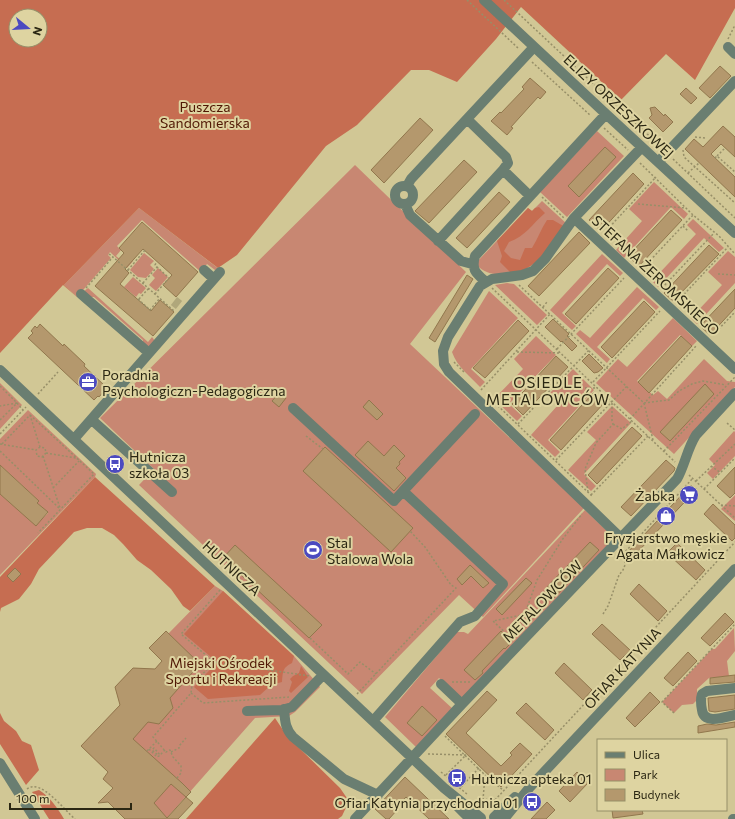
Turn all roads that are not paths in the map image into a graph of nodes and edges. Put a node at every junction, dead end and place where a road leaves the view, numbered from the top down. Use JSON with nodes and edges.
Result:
{"nodes":[{"id":1,"x":484,"y":0,"type":"edge"},
{"id":2,"x":534,"y":46,"type":"junction"},
{"id":3,"x":735,"y":81,"type":"edge"},
{"id":4,"x":606,"y":114,"type":"junction"},
{"id":5,"x":467,"y":119,"type":"junction"},
{"id":6,"x":642,"y":147,"type":"junction"},
{"id":7,"x":658,"y":162,"type":"junction"},
{"id":8,"x":505,"y":166,"type":"junction"},
{"id":9,"x":533,"y":193,"type":"junction"},
{"id":10,"x":572,"y":221,"type":"junction"},
{"id":11,"x":735,"y":233,"type":"edge"},
{"id":12,"x":438,"y":241,"type":"junction"},
{"id":13,"x":472,"y":264,"type":"junction"},
{"id":14,"x":204,"y":270,"type":"dead end"},
{"id":15,"x":486,"y":282,"type":"junction"},
{"id":16,"x":81,"y":294,"type":"road end"},
{"id":17,"x":149,"y":353,"type":"junction"},
{"id":18,"x":0,"y":370,"type":"edge"},
{"id":19,"x":735,"y":370,"type":"edge"},
{"id":20,"x":735,"y":393,"type":"edge"},
{"id":21,"x":293,"y":408,"type":"dead end"},
{"id":22,"x":475,"y":414,"type":"dead end"},
{"id":23,"x":92,"y":420,"type":"junction"},
{"id":24,"x":74,"y":439,"type":"junction"},
{"id":25,"x":403,"y":491,"type":"junction"},
{"id":26,"x":172,"y":492,"type":"dead end"},
{"id":27,"x":621,"y":538,"type":"junction"},
{"id":28,"x":735,"y":568,"type":"edge"},
{"id":29,"x":323,"y":675,"type":"junction"},
{"id":30,"x":441,"y":684,"type":"road end"},
{"id":31,"x":735,"y":688,"type":"edge"},
{"id":32,"x":462,"y":704,"type":"junction"},
{"id":33,"x":284,"y":709,"type":"junction"},
{"id":34,"x":247,"y":711,"type":"dead end"},
{"id":35,"x":735,"y":715,"type":"edge"},
{"id":36,"x":373,"y":721,"type":"junction"},
{"id":37,"x":412,"y":758,"type":"junction"},
{"id":38,"x":0,"y":763,"type":"edge"},
{"id":39,"x":444,"y":788,"type":"junction"},
{"id":40,"x":378,"y":795,"type":"junction"},
{"id":41,"x":498,"y":818,"type":"edge"},
{"id":42,"x":35,"y":819,"type":"edge"},
{"id":43,"x":355,"y":819,"type":"edge"},
{"id":44,"x":470,"y":819,"type":"edge"},
{"id":45,"x":481,"y":819,"type":"edge"}],
"edges":[{"from":1,"to":2,"type":"street","name":"ELIZY ORZESZKOWEJ"},
{"from":2,"to":4,"type":"street","name":"ELIZY ORZESZKOWEJ"},
{"from":2,"to":5,"type":"street"},
{"from":3,"to":7,"type":"street"},
{"from":4,"to":6,"type":"street","name":"ELIZY ORZESZKOWEJ"},
{"from":4,"to":9,"type":"street"},
{"from":5,"to":8,"type":"street"},
{"from":5,"to":12,"type":"street"},
{"from":6,"to":7,"type":"street","name":"ELIZY ORZESZKOWEJ"},
{"from":6,"to":10,"type":"street"},
{"from":7,"to":11,"type":"street","name":"ELIZY ORZESZKOWEJ"},
{"from":8,"to":9,"type":"street"},
{"from":8,"to":12,"type":"street"},
{"from":9,"to":13,"type":"street"},
{"from":10,"to":15,"type":"street"},
{"from":10,"to":19,"type":"street","name":"STEFANA ŻEROMSKIEGO"},
{"from":12,"to":13,"type":"street"},
{"from":13,"to":15,"type":"street"},
{"from":14,"to":17,"type":"street"},
{"from":15,"to":27,"type":"street"},
{"from":16,"to":17,"type":"street"},
{"from":17,"to":23,"type":"street"},
{"from":18,"to":24,"type":"street","name":"HUTNICZA"},
{"from":20,"to":27,"type":"street","name":"METALOWCÓW"},
{"from":21,"to":25,"type":"street"},
{"from":22,"to":25,"type":"street"},
{"from":23,"to":24,"type":"street"},
{"from":23,"to":26,"type":"street"},
{"from":24,"to":29,"type":"street","name":"HUTNICZA"},
{"from":25,"to":36,"type":"street"},
{"from":27,"to":32,"type":"street","name":"METALOWCÓW"},
{"from":28,"to":41,"type":"street","name":"OFIAR KATYNIA"},
{"from":29,"to":33,"type":"street"},
{"from":29,"to":36,"type":"street","name":"HUTNICZA"},
{"from":30,"to":32,"type":"street"},
{"from":31,"to":35,"type":"street"},
{"from":32,"to":37,"type":"street","name":"METALOWCÓW"},
{"from":33,"to":34,"type":"street"},
{"from":33,"to":40,"type":"street"},
{"from":36,"to":37,"type":"street","name":"HUTNICZA"},
{"from":37,"to":39,"type":"street","name":"HUTNICZA"},
{"from":37,"to":40,"type":"street","name":"METALOWCÓW"},
{"from":38,"to":42,"type":"street"},
{"from":39,"to":44,"type":"street","name":"HUTNICZA"},
{"from":39,"to":45,"type":"street","name":"HUTNICZA"},
{"from":40,"to":43,"type":"street","name":"METALOWCÓW"},
{"from":41,"to":45,"type":"street"}]}
